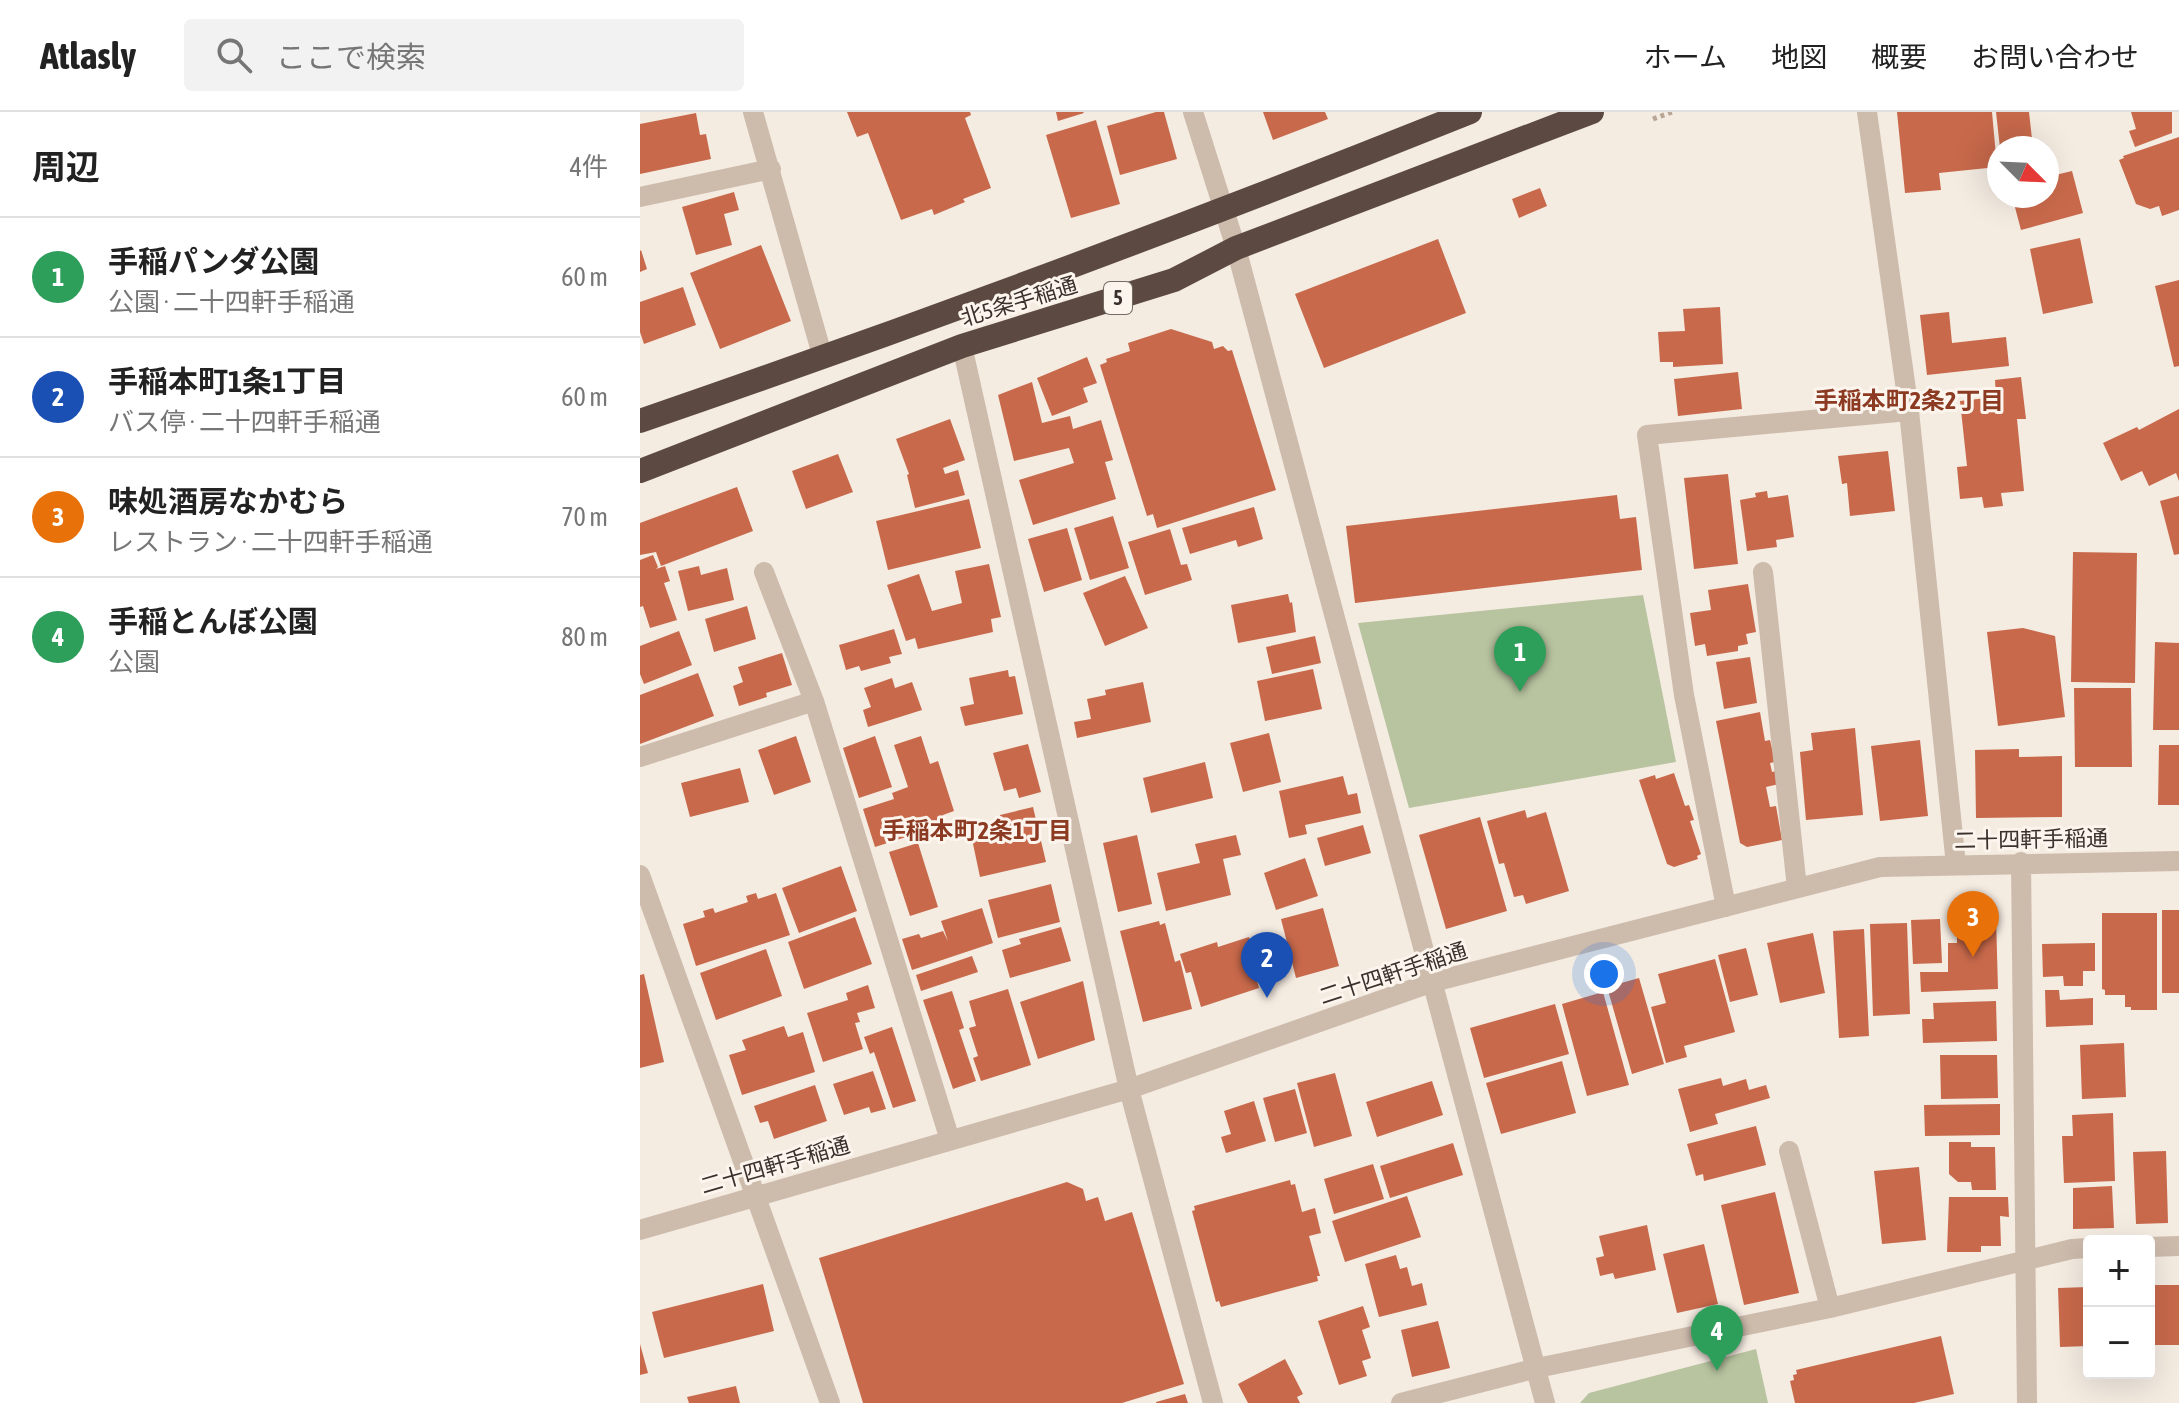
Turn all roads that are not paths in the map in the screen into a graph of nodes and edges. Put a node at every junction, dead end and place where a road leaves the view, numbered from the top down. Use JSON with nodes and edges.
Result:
{"nodes":[{"id":1,"x":753,"y":112,"type":"edge"},
{"id":2,"x":1193,"y":112,"type":"edge"},
{"id":3,"x":1470,"y":112,"type":"edge"},
{"id":4,"x":1592,"y":112,"type":"edge"},
{"id":5,"x":1867,"y":112,"type":"edge"},
{"id":6,"x":771,"y":169,"type":"junction"},
{"id":7,"x":640,"y":197,"type":"edge"},
{"id":8,"x":1224,"y":210,"type":"junction"},
{"id":9,"x":1236,"y":248,"type":"junction"},
{"id":10,"x":962,"y":346,"type":"junction"},
{"id":11,"x":823,"y":358,"type":"junction"},
{"id":12,"x":1909,"y":411,"type":"junction"},
{"id":13,"x":640,"y":421,"type":"edge"},
{"id":14,"x":640,"y":471,"type":"edge"},
{"id":15,"x":764,"y":572,"type":"dead end"},
{"id":16,"x":1763,"y":572,"type":"dead end"},
{"id":17,"x":814,"y":701,"type":"junction"},
{"id":18,"x":640,"y":757,"type":"edge"},
{"id":19,"x":2179,"y":861,"type":"edge"},
{"id":20,"x":2021,"y":862,"type":"junction"},
{"id":21,"x":1956,"y":865,"type":"junction"},
{"id":22,"x":640,"y":875,"type":"edge"},
{"id":23,"x":1797,"y":888,"type":"junction"},
{"id":24,"x":1726,"y":907,"type":"junction"},
{"id":25,"x":1433,"y":982,"type":"junction"},
{"id":26,"x":1129,"y":1089,"type":"junction"},
{"id":27,"x":950,"y":1140,"type":"junction"},
{"id":28,"x":1789,"y":1151,"type":"dead end"},
{"id":29,"x":756,"y":1195,"type":"junction"},
{"id":30,"x":640,"y":1230,"type":"edge"},
{"id":31,"x":2179,"y":1246,"type":"edge"},
{"id":32,"x":2155,"y":1247,"type":"edge"},
{"id":33,"x":2083,"y":1248,"type":"edge"},
{"id":34,"x":2026,"y":1260,"type":"junction"},
{"id":35,"x":1830,"y":1308,"type":"junction"},
{"id":36,"x":1537,"y":1368,"type":"junction"},
{"id":37,"x":830,"y":1403,"type":"edge"},
{"id":38,"x":1213,"y":1403,"type":"edge"},
{"id":39,"x":1401,"y":1403,"type":"edge"},
{"id":40,"x":1545,"y":1403,"type":"edge"},
{"id":41,"x":2027,"y":1403,"type":"edge"}],
"edges":[{"from":1,"to":6,"type":"street"},
{"from":2,"to":8,"type":"street"},
{"from":3,"to":8,"type":"highway","name":"北5条手稲通","number":"5"},
{"from":4,"to":9,"type":"highway","name":"北5条手稲通","number":"5"},
{"from":5,"to":12,"type":"street"},
{"from":6,"to":7,"type":"street"},
{"from":6,"to":11,"type":"street"},
{"from":8,"to":9,"type":"street"},
{"from":8,"to":11,"type":"highway","name":"北5条手稲通","number":"5"},
{"from":9,"to":10,"type":"highway","name":"北5条手稲通","number":"5"},
{"from":9,"to":25,"type":"street"},
{"from":10,"to":14,"type":"highway","name":"北5条手稲通","number":"5"},
{"from":10,"to":26,"type":"street"},
{"from":11,"to":13,"type":"highway","name":"北5条手稲通","number":"5"},
{"from":12,"to":21,"type":"street"},
{"from":12,"to":24,"type":"street"},
{"from":15,"to":17,"type":"street"},
{"from":16,"to":23,"type":"street"},
{"from":17,"to":18,"type":"street"},
{"from":17,"to":27,"type":"street"},
{"from":19,"to":20,"type":"street","name":"二十四軒手稲通"},
{"from":20,"to":21,"type":"street","name":"二十四軒手稲通"},
{"from":20,"to":34,"type":"street"},
{"from":21,"to":23,"type":"street","name":"二十四軒手稲通"},
{"from":22,"to":29,"type":"street"},
{"from":23,"to":24,"type":"street","name":"二十四軒手稲通"},
{"from":24,"to":25,"type":"street","name":"二十四軒手稲通"},
{"from":25,"to":26,"type":"street","name":"二十四軒手稲通"},
{"from":25,"to":36,"type":"street"},
{"from":26,"to":27,"type":"street","name":"二十四軒手稲通"},
{"from":26,"to":38,"type":"street"},
{"from":27,"to":29,"type":"street","name":"二十四軒手稲通"},
{"from":28,"to":35,"type":"street"},
{"from":29,"to":30,"type":"street","name":"二十四軒手稲通"},
{"from":29,"to":37,"type":"street"},
{"from":31,"to":32,"type":"street"},
{"from":33,"to":34,"type":"street"},
{"from":34,"to":35,"type":"street"},
{"from":34,"to":41,"type":"street"},
{"from":35,"to":36,"type":"street"},
{"from":36,"to":39,"type":"street"},
{"from":36,"to":40,"type":"street"}]}
